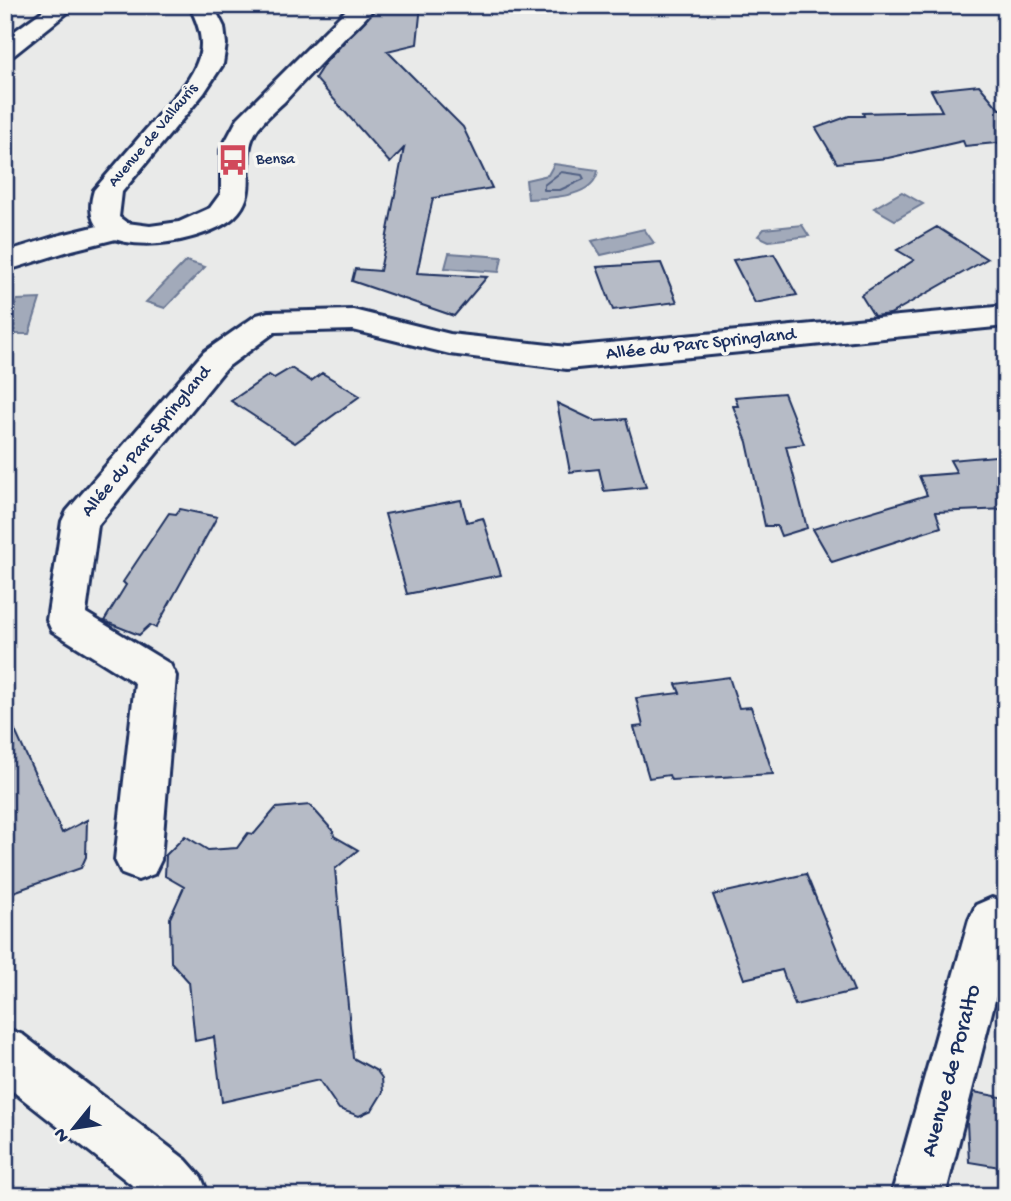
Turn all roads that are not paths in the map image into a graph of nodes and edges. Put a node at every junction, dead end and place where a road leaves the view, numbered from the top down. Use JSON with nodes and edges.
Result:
{"nodes":[{"id":1,"x":54,"y":5,"type":"edge"},
{"id":2,"x":201,"y":5,"type":"edge"},
{"id":3,"x":364,"y":5,"type":"edge"},
{"id":4,"x":5,"y":50,"type":"edge"},
{"id":5,"x":118,"y":230,"type":"junction"},
{"id":6,"x":5,"y":261,"type":"edge"},
{"id":7,"x":1006,"y":316,"type":"edge"},
{"id":8,"x":138,"y":860,"type":"dead end"},
{"id":9,"x":1006,"y":928,"type":"edge"},
{"id":10,"x":5,"y":1053,"type":"edge"},
{"id":11,"x":182,"y":1196,"type":"edge"},
{"id":12,"x":918,"y":1196,"type":"edge"}],
"edges":[{"from":1,"to":4,"type":"street"},
{"from":2,"to":5,"type":"street","name":"Avenue de Vallauris"},
{"from":3,"to":5,"type":"street"},
{"from":5,"to":6,"type":"street"},
{"from":7,"to":8,"type":"street","name":"Allée du Parc Springland"},
{"from":9,"to":12,"type":"street","name":"Avenue de Poralto"},
{"from":10,"to":11,"type":"street"}]}
